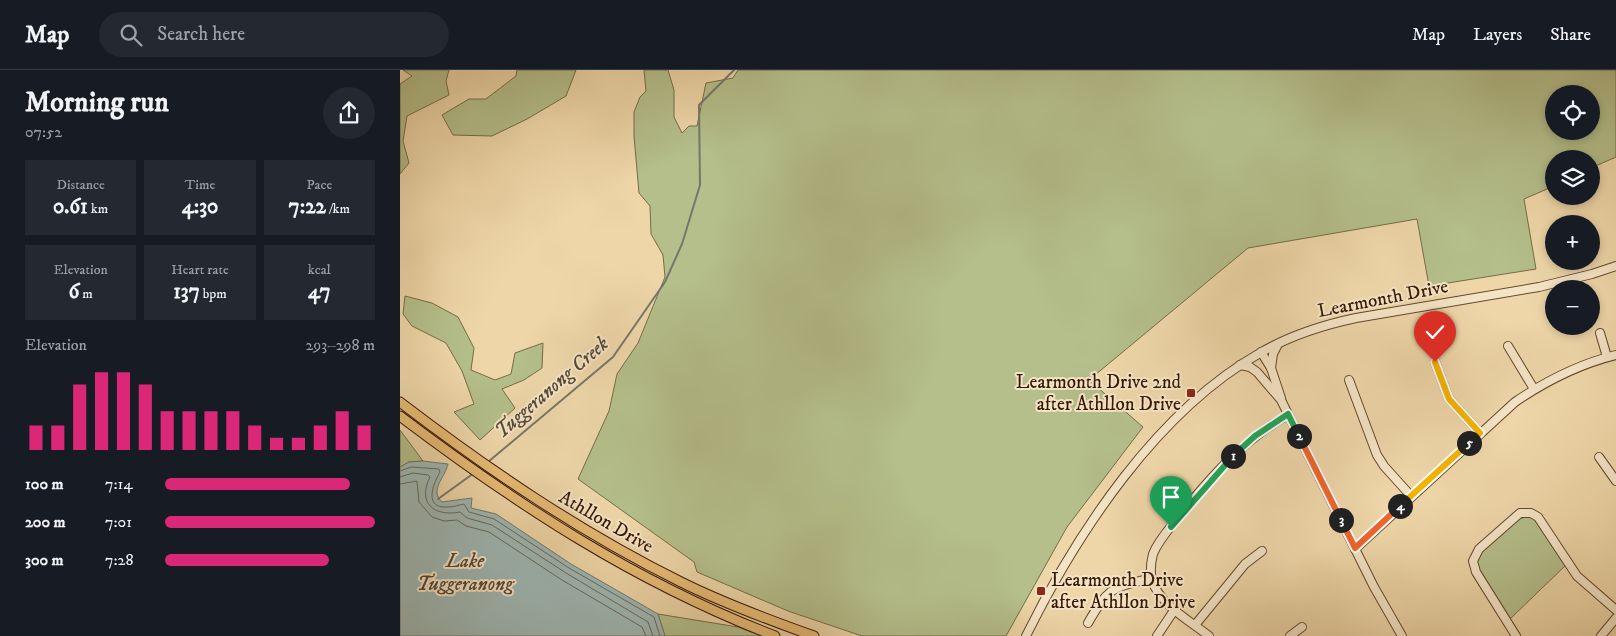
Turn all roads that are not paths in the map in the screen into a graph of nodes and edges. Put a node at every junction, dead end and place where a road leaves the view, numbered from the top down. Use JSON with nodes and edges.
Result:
{"nodes":[{"id":1,"x":1616,"y":266,"type":"edge"},
{"id":2,"x":1600,"y":332,"type":"dead end"},
{"id":3,"x":1278,"y":344,"type":"junction"},
{"id":4,"x":1508,"y":346,"type":"dead end"},
{"id":5,"x":1261,"y":352,"type":"junction"},
{"id":6,"x":1616,"y":355,"type":"edge"},
{"id":7,"x":1607,"y":357,"type":"junction"},
{"id":8,"x":1435,"y":362,"type":"dead end"},
{"id":9,"x":1240,"y":365,"type":"junction"},
{"id":10,"x":1271,"y":368,"type":"junction"},
{"id":11,"x":1349,"y":380,"type":"dead end"},
{"id":12,"x":1534,"y":389,"type":"junction"},
{"id":13,"x":1281,"y":400,"type":"junction"},
{"id":14,"x":400,"y":402,"type":"edge"},
{"id":15,"x":1288,"y":414,"type":"junction"},
{"id":16,"x":400,"y":416,"type":"edge"},
{"id":17,"x":1480,"y":433,"type":"junction"},
{"id":18,"x":1599,"y":457,"type":"dead end"},
{"id":19,"x":1616,"y":481,"type":"edge"},
{"id":20,"x":1411,"y":496,"type":"junction"},
{"id":21,"x":1355,"y":548,"type":"junction"},
{"id":22,"x":1262,"y":551,"type":"dead end"},
{"id":23,"x":1152,"y":578,"type":"junction"},
{"id":24,"x":1175,"y":609,"type":"junction"},
{"id":25,"x":1616,"y":610,"type":"edge"},
{"id":26,"x":1616,"y":618,"type":"edge"},
{"id":27,"x":1088,"y":623,"type":"dead end"},
{"id":28,"x":1195,"y":625,"type":"junction"},
{"id":29,"x":1302,"y":627,"type":"dead end"},
{"id":30,"x":775,"y":636,"type":"edge"},
{"id":31,"x":814,"y":636,"type":"edge"},
{"id":32,"x":1026,"y":636,"type":"edge"},
{"id":33,"x":1157,"y":636,"type":"edge"},
{"id":34,"x":1208,"y":636,"type":"edge"},
{"id":35,"x":1290,"y":636,"type":"edge"},
{"id":36,"x":1402,"y":636,"type":"edge"},
{"id":37,"x":1516,"y":636,"type":"edge"},
{"id":38,"x":1602,"y":636,"type":"edge"}],
"edges":[{"from":1,"to":3,"type":"street","name":"Learmonth Drive"},
{"from":2,"to":7,"type":"street"},
{"from":3,"to":5,"type":"street","name":"Learmonth Drive"},
{"from":3,"to":10,"type":"street"},
{"from":4,"to":12,"type":"street"},
{"from":5,"to":9,"type":"street","name":"Learmonth Drive"},
{"from":5,"to":10,"type":"street"},
{"from":6,"to":7,"type":"street"},
{"from":7,"to":12,"type":"street"},
{"from":8,"to":17,"type":"street"},
{"from":9,"to":13,"type":"street"},
{"from":9,"to":32,"type":"street","name":"Learmonth Drive"},
{"from":10,"to":13,"type":"street"},
{"from":11,"to":20,"type":"street"},
{"from":12,"to":17,"type":"street"},
{"from":13,"to":15,"type":"street"},
{"from":14,"to":31,"type":"main road","name":"Athllon Drive"},
{"from":15,"to":21,"type":"street"},
{"from":15,"to":23,"type":"street"},
{"from":16,"to":30,"type":"main road","name":"Athllon Drive"},
{"from":17,"to":20,"type":"street"},
{"from":18,"to":19,"type":"street"},
{"from":20,"to":21,"type":"street"},
{"from":21,"to":36,"type":"street"},
{"from":22,"to":28,"type":"street"},
{"from":23,"to":24,"type":"street"},
{"from":23,"to":27,"type":"street"},
{"from":24,"to":28,"type":"street"},
{"from":24,"to":33,"type":"street"},
{"from":25,"to":37,"type":"street"},
{"from":26,"to":38,"type":"street"},
{"from":28,"to":34,"type":"street"},
{"from":29,"to":35,"type":"street"}]}
